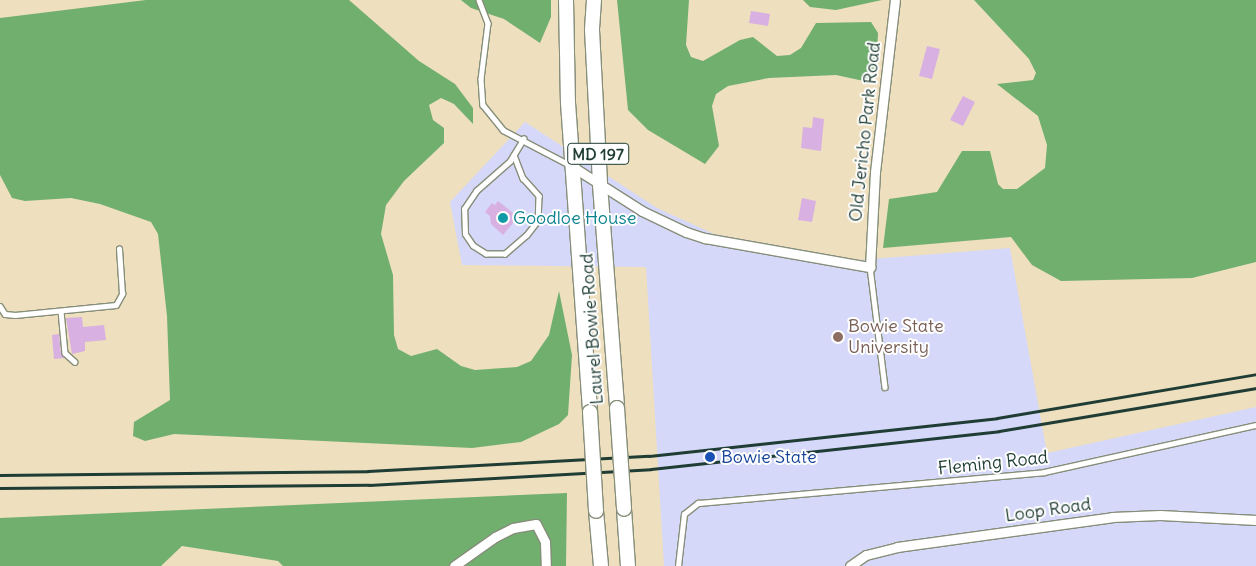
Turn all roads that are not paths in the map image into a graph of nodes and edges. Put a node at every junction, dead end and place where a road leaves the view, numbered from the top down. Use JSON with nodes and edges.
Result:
{"nodes":[{"id":1,"x":479,"y":0,"type":"edge"},
{"id":2,"x":566,"y":0,"type":"edge"},
{"id":3,"x":594,"y":0,"type":"edge"},
{"id":4,"x":895,"y":0,"type":"edge"},
{"id":5,"x":523,"y":140,"type":"junction"},
{"id":6,"x":514,"y":155,"type":"junction"},
{"id":7,"x":573,"y":166,"type":"junction"},
{"id":8,"x":600,"y":185,"type":"junction"},
{"id":9,"x":119,"y":249,"type":"dead end"},
{"id":10,"x":870,"y":267,"type":"junction"},
{"id":11,"x":0,"y":306,"type":"edge"},
{"id":12,"x":61,"y":311,"type":"junction"},
{"id":13,"x":75,"y":362,"type":"dead end"},
{"id":14,"x":885,"y":387,"type":"dead end"},
{"id":15,"x":1256,"y":425,"type":"edge"},
{"id":16,"x":1256,"y":520,"type":"edge"},
{"id":17,"x":454,"y":566,"type":"edge"},
{"id":18,"x":546,"y":566,"type":"edge"},
{"id":19,"x":600,"y":566,"type":"edge"},
{"id":20,"x":628,"y":566,"type":"edge"},
{"id":21,"x":678,"y":566,"type":"edge"},
{"id":22,"x":850,"y":566,"type":"edge"}],
"edges":[{"from":1,"to":5,"type":"lane"},
{"from":2,"to":7,"type":"main road","name":"Laurel Bowie Road","number":"MD 197"},
{"from":3,"to":8,"type":"main road","name":"Laurel Bowie Road","number":"MD 197"},
{"from":4,"to":10,"type":"street","name":"Old Jericho Park Road"},
{"from":5,"to":6,"type":"lane"},
{"from":5,"to":7,"type":"lane"},
{"from":6,"to":6,"type":"lane"},
{"from":7,"to":8,"type":"street"},
{"from":7,"to":19,"type":"main road","name":"Laurel Bowie Road","number":"MD 197","bridge":true},
{"from":8,"to":10,"type":"street"},
{"from":8,"to":20,"type":"main road","name":"Laurel Bowie Road","number":"MD 197","bridge":true},
{"from":9,"to":12,"type":"lane"},
{"from":10,"to":14,"type":"lane"},
{"from":11,"to":12,"type":"lane"},
{"from":12,"to":13,"type":"lane"},
{"from":15,"to":21,"type":"lane","name":"Fleming Road"},
{"from":16,"to":22,"type":"street","name":"Loop Road"},
{"from":17,"to":18,"type":"street"}]}
